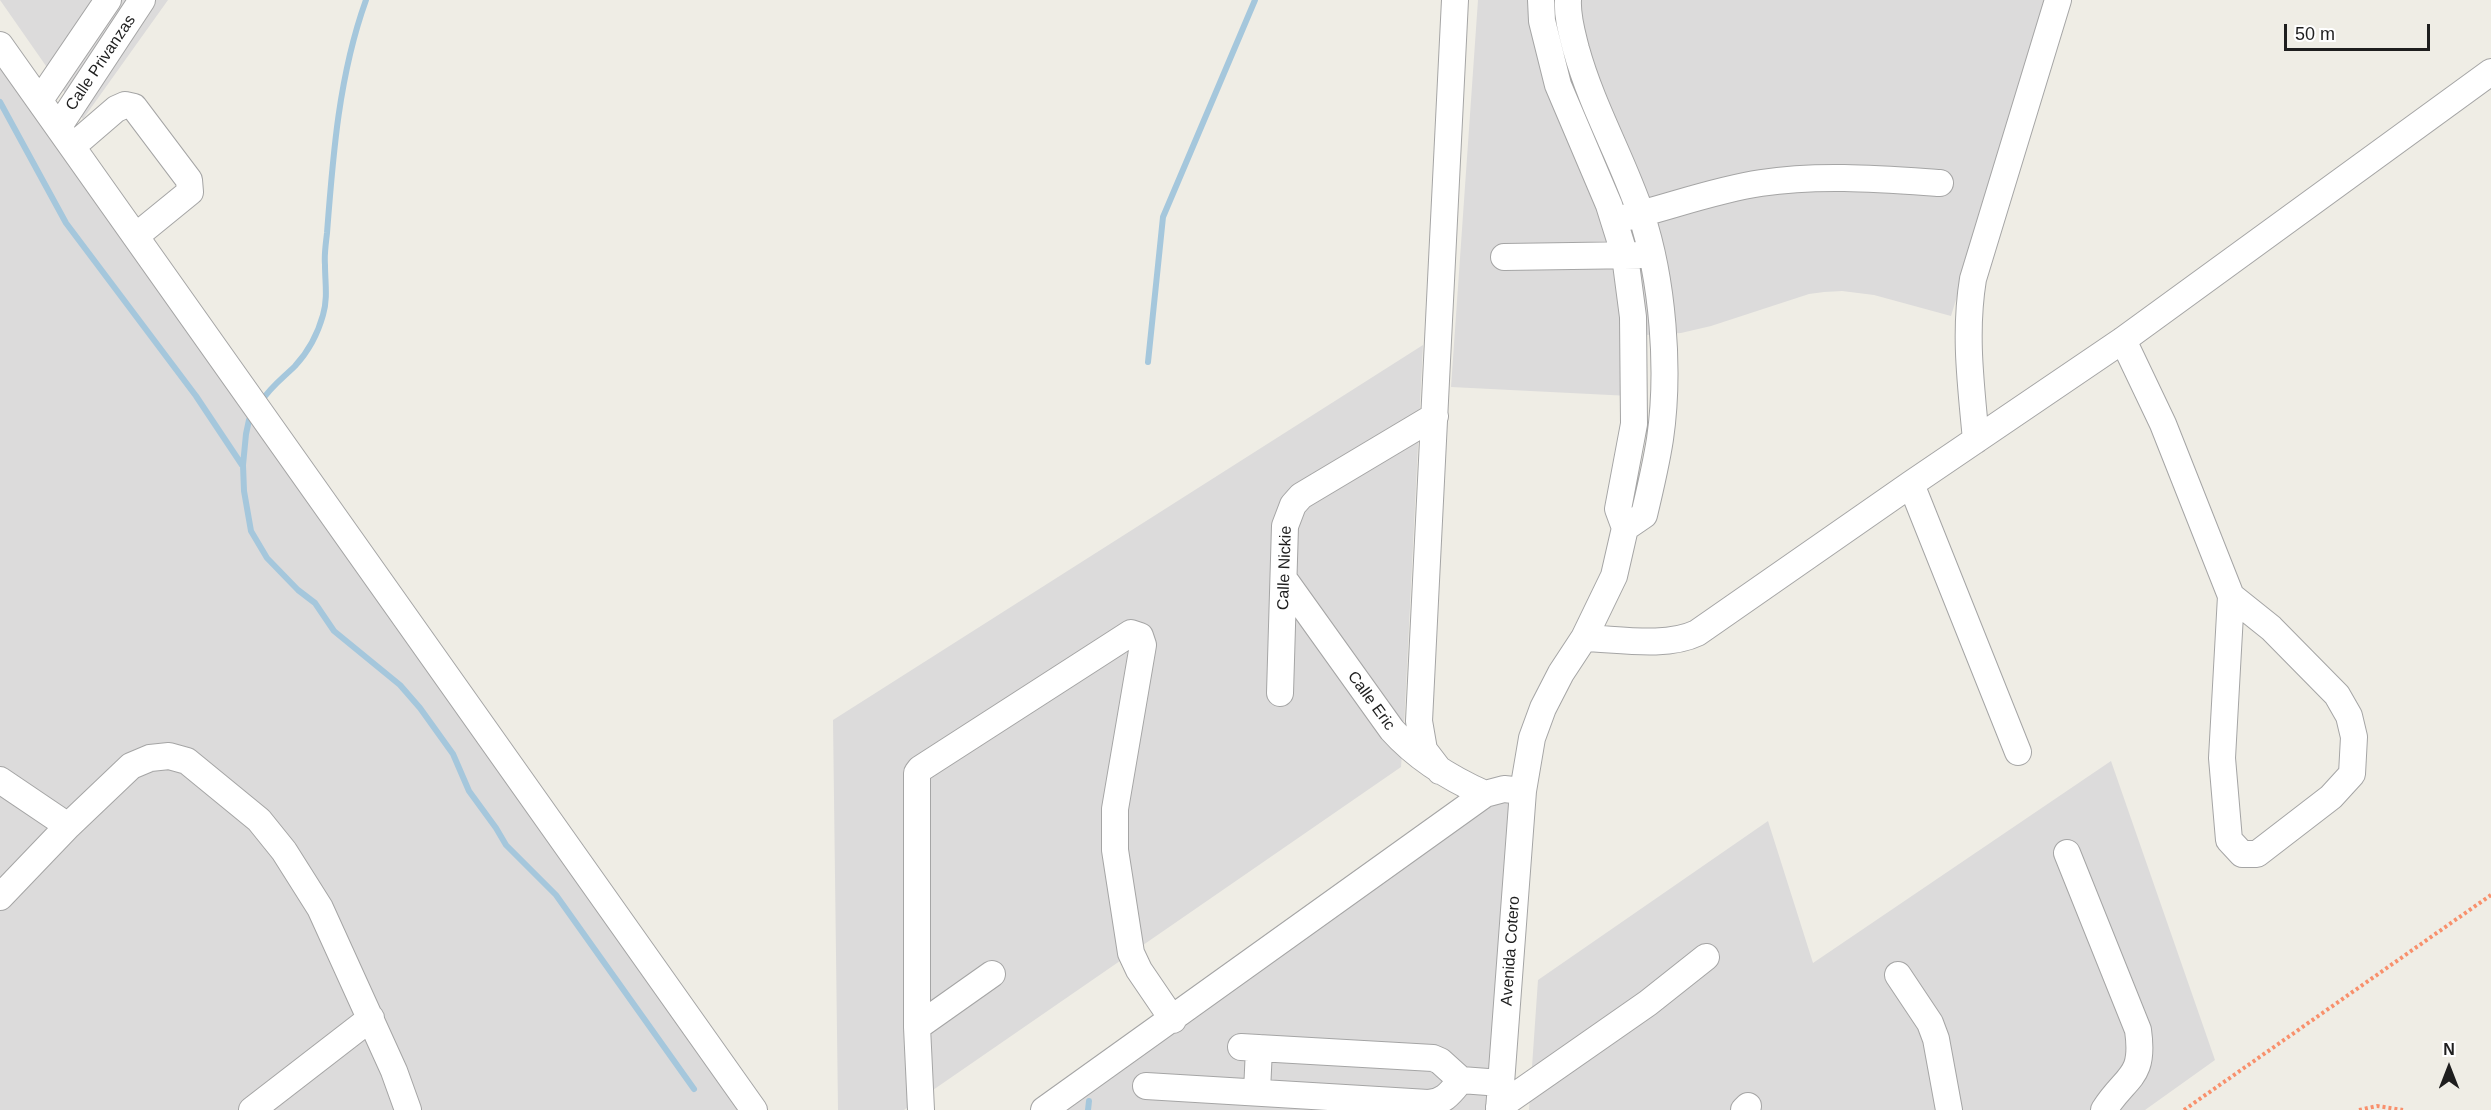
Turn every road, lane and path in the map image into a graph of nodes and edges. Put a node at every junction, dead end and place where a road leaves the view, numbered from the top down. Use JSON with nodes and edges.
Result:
{"nodes":[{"id":1,"x":108,"y":0,"type":"edge"},
{"id":2,"x":142,"y":0,"type":"edge"},
{"id":3,"x":1455,"y":0,"type":"edge"},
{"id":4,"x":1542,"y":0,"type":"edge"},
{"id":5,"x":1568,"y":0,"type":"edge"},
{"id":6,"x":2058,"y":0,"type":"edge"},
{"id":7,"x":0,"y":45,"type":"edge"},
{"id":8,"x":2491,"y":72,"type":"edge"},
{"id":9,"x":40,"y":100,"type":"junction"},
{"id":10,"x":66,"y":136,"type":"junction"},
{"id":11,"x":1940,"y":183,"type":"dead end"},
{"id":12,"x":1641,"y":214,"type":"junction"},
{"id":13,"x":1614,"y":221,"type":"junction"},
{"id":14,"x":136,"y":236,"type":"junction"},
{"id":15,"x":1652,"y":254,"type":"junction"},
{"id":16,"x":1625,"y":256,"type":"junction"},
{"id":17,"x":1504,"y":257,"type":"dead end"},
{"id":18,"x":2123,"y":340,"type":"junction"},
{"id":19,"x":1435,"y":416,"type":"junction"},
{"id":20,"x":1976,"y":440,"type":"junction"},
{"id":21,"x":1911,"y":483,"type":"junction"},
{"id":22,"x":1625,"y":528,"type":"junction"},
{"id":23,"x":1284,"y":579,"type":"junction"},
{"id":24,"x":2231,"y":596,"type":"junction"},
{"id":25,"x":1584,"y":638,"type":"junction"},
{"id":26,"x":1280,"y":693,"type":"dead end"},
{"id":27,"x":2018,"y":752,"type":"dead end"},
{"id":28,"x":1440,"y":771,"type":"junction"},
{"id":29,"x":0,"y":780,"type":"edge"},
{"id":30,"x":1523,"y":791,"type":"junction"},
{"id":31,"x":1485,"y":794,"type":"junction"},
{"id":32,"x":68,"y":826,"type":"junction"},
{"id":33,"x":2067,"y":853,"type":"dead end"},
{"id":34,"x":2491,"y":895,"type":"edge"},
{"id":35,"x":0,"y":897,"type":"edge"},
{"id":36,"x":1706,"y":957,"type":"dead end"},
{"id":37,"x":992,"y":974,"type":"dead end"},
{"id":38,"x":1898,"y":975,"type":"dead end"},
{"id":39,"x":371,"y":1018,"type":"junction"},
{"id":40,"x":1173,"y":1020,"type":"junction"},
{"id":41,"x":917,"y":1027,"type":"junction"},
{"id":42,"x":1461,"y":1080,"type":"junction"},
{"id":43,"x":1146,"y":1086,"type":"dead end"},
{"id":44,"x":1257,"y":1092,"type":"junction"},
{"id":45,"x":1500,"y":1100,"type":"edge"},
{"id":46,"x":252,"y":1110,"type":"edge"},
{"id":47,"x":408,"y":1110,"type":"edge"},
{"id":48,"x":754,"y":1110,"type":"edge"},
{"id":49,"x":921,"y":1110,"type":"edge"},
{"id":50,"x":1044,"y":1110,"type":"edge"},
{"id":51,"x":1949,"y":1110,"type":"edge"},
{"id":52,"x":2104,"y":1110,"type":"edge"},
{"id":53,"x":2184,"y":1110,"type":"edge"},
{"id":54,"x":2359,"y":1110,"type":"edge"},
{"id":55,"x":2403,"y":1110,"type":"edge"}],
"edges":[{"from":1,"to":9,"type":"street","name":"Calle Privanzas"},
{"from":2,"to":10,"type":"street","name":"Calle Privanzas"},
{"from":3,"to":19,"type":"street"},
{"from":4,"to":13,"type":"street"},
{"from":5,"to":12,"type":"street"},
{"from":6,"to":20,"type":"street"},
{"from":7,"to":9,"type":"street"},
{"from":8,"to":18,"type":"street"},
{"from":9,"to":10,"type":"street"},
{"from":10,"to":14,"type":"street"},
{"from":10,"to":14,"type":"street"},
{"from":11,"to":12,"type":"street"},
{"from":12,"to":13,"type":"street"},
{"from":12,"to":15,"type":"street"},
{"from":13,"to":16,"type":"street"},
{"from":14,"to":48,"type":"street"},
{"from":15,"to":16,"type":"street"},
{"from":15,"to":22,"type":"street"},
{"from":16,"to":17,"type":"street"},
{"from":16,"to":22,"type":"street"},
{"from":18,"to":20,"type":"street"},
{"from":18,"to":24,"type":"street"},
{"from":19,"to":23,"type":"street","name":"Calle Nickie"},
{"from":19,"to":28,"type":"street"},
{"from":20,"to":21,"type":"street"},
{"from":21,"to":25,"type":"street"},
{"from":21,"to":27,"type":"street"},
{"from":22,"to":25,"type":"street","name":"Avenida Cotero"},
{"from":23,"to":26,"type":"street","name":"Calle Nickie"},
{"from":23,"to":28,"type":"street","name":"Calle Eric"},
{"from":24,"to":24,"type":"street"},
{"from":25,"to":30,"type":"street","name":"Avenida Cotero"},
{"from":28,"to":31,"type":"street","name":"Calle Eric"},
{"from":29,"to":32,"type":"street"},
{"from":30,"to":31,"type":"street"},
{"from":30,"to":45,"type":"street","name":"Avenida Cotero"},
{"from":31,"to":40,"type":"street"},
{"from":32,"to":35,"type":"street"},
{"from":32,"to":39,"type":"street"},
{"from":33,"to":52,"type":"street"},
{"from":34,"to":53,"type":"path"},
{"from":36,"to":45,"type":"street"},
{"from":37,"to":41,"type":"street"},
{"from":38,"to":51,"type":"street"},
{"from":39,"to":46,"type":"street"},
{"from":39,"to":47,"type":"street"},
{"from":40,"to":41,"type":"street"},
{"from":40,"to":50,"type":"street"},
{"from":41,"to":49,"type":"street"},
{"from":42,"to":44,"type":"street"},
{"from":42,"to":44,"type":"street"},
{"from":42,"to":45,"type":"street"},
{"from":43,"to":44,"type":"street"},
{"from":54,"to":55,"type":"path"}]}
